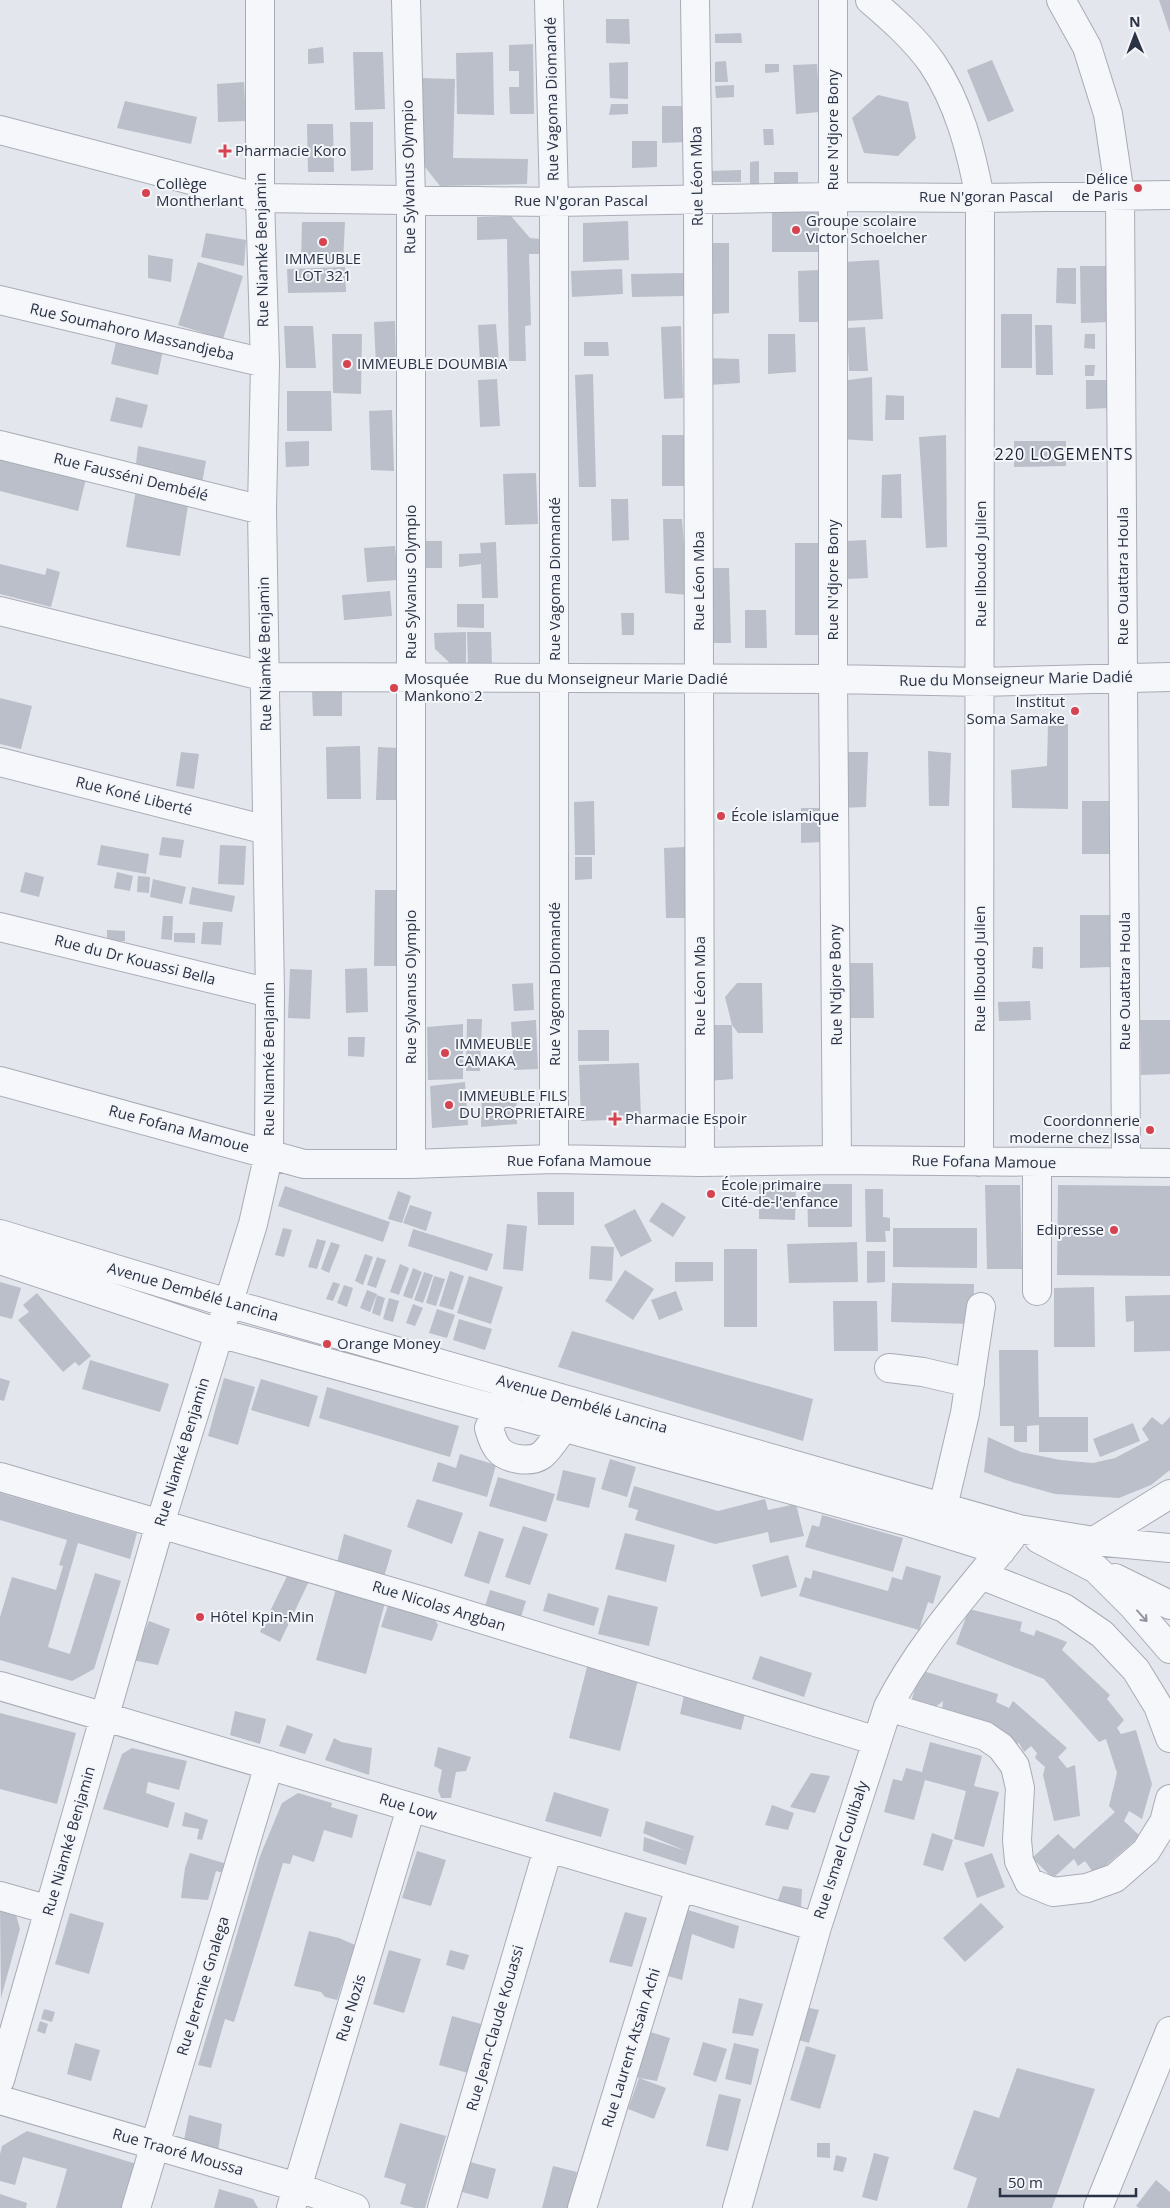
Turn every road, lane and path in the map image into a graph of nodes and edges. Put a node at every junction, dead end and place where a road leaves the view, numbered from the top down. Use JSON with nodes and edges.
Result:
{"nodes":[{"id":1,"x":260,"y":0,"type":"edge"},
{"id":2,"x":406,"y":0,"type":"edge"},
{"id":3,"x":549,"y":0,"type":"edge"},
{"id":4,"x":695,"y":0,"type":"edge"},
{"id":5,"x":833,"y":0,"type":"edge"},
{"id":6,"x":870,"y":0,"type":"edge"},
{"id":7,"x":1061,"y":0,"type":"edge"},
{"id":8,"x":0,"y":130,"type":"edge"},
{"id":9,"x":1120,"y":195,"type":"junction"},
{"id":10,"x":1170,"y":195,"type":"edge"},
{"id":11,"x":833,"y":197,"type":"junction"},
{"id":12,"x":260,"y":198,"type":"junction"},
{"id":13,"x":980,"y":198,"type":"junction"},
{"id":14,"x":410,"y":200,"type":"junction"},
{"id":15,"x":698,"y":200,"type":"junction"},
{"id":16,"x":554,"y":202,"type":"junction"},
{"id":17,"x":0,"y":300,"type":"edge"},
{"id":18,"x":265,"y":363,"type":"junction"},
{"id":19,"x":0,"y":445,"type":"edge"},
{"id":20,"x":262,"y":510,"type":"junction"},
{"id":21,"x":0,"y":611,"type":"edge"},
{"id":22,"x":266,"y":677,"type":"junction"},
{"id":23,"x":1170,"y":677,"type":"edge"},
{"id":24,"x":1124,"y":678,"type":"junction"},
{"id":25,"x":412,"y":679,"type":"junction"},
{"id":26,"x":556,"y":679,"type":"junction"},
{"id":27,"x":833,"y":679,"type":"junction"},
{"id":28,"x":700,"y":680,"type":"junction"},
{"id":29,"x":981,"y":682,"type":"junction"},
{"id":30,"x":0,"y":762,"type":"edge"},
{"id":31,"x":267,"y":830,"type":"junction"},
{"id":32,"x":0,"y":927,"type":"edge"},
{"id":33,"x":270,"y":993,"type":"junction"},
{"id":34,"x":0,"y":1081,"type":"edge"},
{"id":35,"x":269,"y":1153,"type":"junction"},
{"id":36,"x":554,"y":1159,"type":"junction"},
{"id":37,"x":838,"y":1160,"type":"junction"},
{"id":38,"x":700,"y":1162,"type":"junction"},
{"id":39,"x":979,"y":1162,"type":"junction"},
{"id":40,"x":1037,"y":1163,"type":"junction"},
{"id":41,"x":411,"y":1164,"type":"junction"},
{"id":42,"x":1126,"y":1164,"type":"junction"},
{"id":43,"x":1170,"y":1164,"type":"edge"},
{"id":44,"x":0,"y":1234,"type":"edge"},
{"id":45,"x":0,"y":1260,"type":"edge"},
{"id":46,"x":1037,"y":1291,"type":"dead end"},
{"id":47,"x":228,"y":1303,"type":"junction"},
{"id":48,"x":981,"y":1307,"type":"dead end"},
{"id":49,"x":219,"y":1333,"type":"junction"},
{"id":50,"x":889,"y":1368,"type":"dead end"},
{"id":51,"x":510,"y":1383,"type":"junction"},
{"id":52,"x":970,"y":1383,"type":"junction"},
{"id":53,"x":498,"y":1409,"type":"junction"},
{"id":54,"x":564,"y":1427,"type":"junction"},
{"id":55,"x":0,"y":1477,"type":"edge"},
{"id":56,"x":1170,"y":1494,"type":"edge"},
{"id":57,"x":943,"y":1507,"type":"junction"},
{"id":58,"x":160,"y":1524,"type":"junction"},
{"id":59,"x":1019,"y":1529,"type":"junction"},
{"id":60,"x":1094,"y":1541,"type":"junction"},
{"id":61,"x":1170,"y":1548,"type":"edge"},
{"id":62,"x":1001,"y":1551,"type":"junction"},
{"id":63,"x":1096,"y":1569,"type":"junction"},
{"id":64,"x":981,"y":1575,"type":"junction"},
{"id":65,"x":1170,"y":1605,"type":"edge"},
{"id":66,"x":1170,"y":1649,"type":"edge"},
{"id":67,"x":0,"y":1686,"type":"edge"},
{"id":68,"x":888,"y":1707,"type":"junction"},
{"id":69,"x":105,"y":1716,"type":"junction"},
{"id":70,"x":1170,"y":1738,"type":"edge"},
{"id":71,"x":877,"y":1741,"type":"junction"},
{"id":72,"x":269,"y":1765,"type":"junction"},
{"id":73,"x":1170,"y":1799,"type":"edge"},
{"id":74,"x":411,"y":1808,"type":"junction"},
{"id":75,"x":548,"y":1849,"type":"junction"},
{"id":76,"x":680,"y":1887,"type":"junction"},
{"id":77,"x":0,"y":1896,"type":"edge"},
{"id":78,"x":49,"y":1910,"type":"junction"},
{"id":79,"x":817,"y":1927,"type":"junction"},
{"id":80,"x":1170,"y":2031,"type":"edge"},
{"id":81,"x":0,"y":2080,"type":"edge"},
{"id":82,"x":0,"y":2100,"type":"edge"},
{"id":83,"x":155,"y":2145,"type":"junction"},
{"id":84,"x":294,"y":2198,"type":"edge"},
{"id":85,"x":136,"y":2208,"type":"edge"},
{"id":86,"x":355,"y":2208,"type":"edge"},
{"id":87,"x":442,"y":2208,"type":"edge"},
{"id":88,"x":582,"y":2208,"type":"edge"},
{"id":89,"x":737,"y":2208,"type":"edge"},
{"id":90,"x":1098,"y":2208,"type":"edge"}],
"edges":[{"from":1,"to":12,"type":"street","name":"Rue Niamké Benjamin"},
{"from":2,"to":14,"type":"street","name":"Rue Sylvanus Olympio"},
{"from":3,"to":16,"type":"street","name":"Rue Vagoma Diomandé"},
{"from":4,"to":15,"type":"street","name":"Rue Léon Mba"},
{"from":5,"to":11,"type":"street","name":"Rue N'djore Bony"},
{"from":6,"to":13,"type":"street","name":"Rue Ilboudo Julien"},
{"from":7,"to":9,"type":"street","name":"Rue Ouattara Houla"},
{"from":8,"to":12,"type":"street","name":"Rue N'goran Pascal"},
{"from":9,"to":10,"type":"street","name":"Rue N'goran Pascal"},
{"from":9,"to":13,"type":"street","name":"Rue N'goran Pascal"},
{"from":9,"to":24,"type":"street","name":"Rue Ouattara Houla"},
{"from":11,"to":13,"type":"street","name":"Rue N'goran Pascal"},
{"from":11,"to":15,"type":"street","name":"Rue N'goran Pascal"},
{"from":11,"to":27,"type":"street","name":"Rue N'djore Bony"},
{"from":12,"to":14,"type":"street","name":"Rue N'goran Pascal"},
{"from":12,"to":18,"type":"street","name":"Rue Niamké Benjamin"},
{"from":13,"to":29,"type":"street","name":"Rue Ilboudo Julien"},
{"from":14,"to":16,"type":"street","name":"Rue N'goran Pascal"},
{"from":14,"to":25,"type":"street","name":"Rue Sylvanus Olympio"},
{"from":15,"to":16,"type":"street","name":"Rue N'goran Pascal"},
{"from":15,"to":28,"type":"street","name":"Rue Léon Mba"},
{"from":16,"to":26,"type":"street","name":"Rue Vagoma Diomandé"},
{"from":17,"to":18,"type":"street","name":"Rue Soumahoro Massandjeba"},
{"from":18,"to":20,"type":"street","name":"Rue Niamké Benjamin"},
{"from":19,"to":20,"type":"street","name":"Rue Fausséni Dembélé"},
{"from":20,"to":22,"type":"street","name":"Rue Niamké Benjamin"},
{"from":21,"to":22,"type":"street","name":"Rue du Monseigneur Marie Dadié"},
{"from":22,"to":25,"type":"street","name":"Rue du Monseigneur Marie Dadié"},
{"from":22,"to":31,"type":"street","name":"Rue Niamké Benjamin"},
{"from":23,"to":24,"type":"street","name":"Rue du Monseigneur Marie Dadié"},
{"from":24,"to":29,"type":"street","name":"Rue du Monseigneur Marie Dadié"},
{"from":24,"to":42,"type":"street","name":"Rue Ouattara Houla"},
{"from":25,"to":26,"type":"street","name":"Rue du Monseigneur Marie Dadié"},
{"from":25,"to":41,"type":"street","name":"Rue Sylvanus Olympio"},
{"from":26,"to":28,"type":"street","name":"Rue du Monseigneur Marie Dadié"},
{"from":26,"to":36,"type":"street","name":"Rue Vagoma Diomandé"},
{"from":27,"to":28,"type":"street","name":"Rue du Monseigneur Marie Dadié"},
{"from":27,"to":29,"type":"street","name":"Rue du Monseigneur Marie Dadié"},
{"from":27,"to":37,"type":"street","name":"Rue N'djore Bony"},
{"from":28,"to":38,"type":"street","name":"Rue Léon Mba"},
{"from":29,"to":39,"type":"street","name":"Rue Ilboudo Julien"},
{"from":30,"to":31,"type":"street","name":"Rue Koné Liberté"},
{"from":31,"to":33,"type":"street","name":"Rue Niamké Benjamin"},
{"from":32,"to":33,"type":"street","name":"Rue du Dr Kouassi Bella"},
{"from":33,"to":35,"type":"street","name":"Rue Niamké Benjamin"},
{"from":34,"to":35,"type":"street","name":"Rue Fofana Mamoue"},
{"from":35,"to":41,"type":"street","name":"Rue Fofana Mamoue"},
{"from":35,"to":47,"type":"street","name":"Rue Niamké Benjamin"},
{"from":36,"to":38,"type":"street","name":"Rue Fofana Mamoue"},
{"from":36,"to":41,"type":"street","name":"Rue Fofana Mamoue"},
{"from":37,"to":38,"type":"street","name":"Rue Fofana Mamoue"},
{"from":37,"to":39,"type":"street","name":"Rue Fofana Mamoue"},
{"from":39,"to":40,"type":"street","name":"Rue Fofana Mamoue"},
{"from":40,"to":42,"type":"street","name":"Rue Fofana Mamoue"},
{"from":40,"to":46,"type":"street"},
{"from":42,"to":43,"type":"street","name":"Rue Fofana Mamoue"},
{"from":44,"to":47,"type":"street","name":"Avenue Dembélé Lancina"},
{"from":45,"to":49,"type":"street"},
{"from":47,"to":49,"type":"street","name":"Rue Niamké Benjamin"},
{"from":47,"to":51,"type":"street","name":"Avenue Dembélé Lancina"},
{"from":48,"to":52,"type":"street"},
{"from":49,"to":53,"type":"street"},
{"from":49,"to":58,"type":"street","name":"Rue Niamké Benjamin"},
{"from":50,"to":52,"type":"street"},
{"from":51,"to":53,"type":"street"},
{"from":51,"to":57,"type":"street","name":"Avenue Dembélé Lancina"},
{"from":52,"to":57,"type":"street"},
{"from":53,"to":54,"type":"street"},
{"from":53,"to":54,"type":"street"},
{"from":54,"to":62,"type":"street"},
{"from":55,"to":58,"type":"street","name":"Rue Nicolas Angban"},
{"from":56,"to":60,"type":"street"},
{"from":57,"to":59,"type":"street","name":"Avenue Dembélé Lancina"},
{"from":58,"to":69,"type":"street","name":"Rue Niamké Benjamin"},
{"from":58,"to":71,"type":"street","name":"Rue Nicolas Angban"},
{"from":59,"to":60,"type":"street","name":"Avenue Dembélé Lancina"},
{"from":59,"to":62,"type":"street","name":"Rue Ismael Coulibaly"},
{"from":59,"to":63,"type":"street"},
{"from":60,"to":61,"type":"street","name":"Avenue Dembélé Lancina"},
{"from":62,"to":64,"type":"street","name":"Rue Ismael Coulibaly"},
{"from":63,"to":65,"type":"street"},
{"from":63,"to":66,"type":"street","one_way":true},
{"from":64,"to":68,"type":"street","name":"Rue Ismael Coulibaly"},
{"from":64,"to":70,"type":"street"},
{"from":67,"to":69,"type":"street","name":"Rue Low"},
{"from":68,"to":71,"type":"street","name":"Rue Ismael Coulibaly"},
{"from":68,"to":73,"type":"street"},
{"from":69,"to":72,"type":"street","name":"Rue Low"},
{"from":69,"to":78,"type":"street","name":"Rue Niamké Benjamin"},
{"from":71,"to":79,"type":"street","name":"Rue Ismael Coulibaly"},
{"from":72,"to":74,"type":"street","name":"Rue Low"},
{"from":72,"to":83,"type":"street","name":"Rue Jeremie Gnalega"},
{"from":74,"to":75,"type":"street","name":"Rue Low"},
{"from":74,"to":84,"type":"street","name":"Rue Nozis"},
{"from":75,"to":76,"type":"street","name":"Rue Low"},
{"from":75,"to":87,"type":"street","name":"Rue Jean-Claude Kouassi"},
{"from":76,"to":79,"type":"street","name":"Rue Low"},
{"from":76,"to":88,"type":"street","name":"Rue Laurent Atsain Achi"},
{"from":77,"to":78,"type":"street"},
{"from":78,"to":81,"type":"street","name":"Rue Niamké Benjamin"},
{"from":79,"to":89,"type":"street","name":"Rue Ismael Coulibaly"},
{"from":80,"to":90,"type":"street"},
{"from":82,"to":83,"type":"street","name":"Rue Traoré Moussa"},
{"from":83,"to":84,"type":"street","name":"Rue Traoré Moussa"},
{"from":83,"to":85,"type":"street","name":"Rue Jeremie Gnalega"},
{"from":84,"to":86,"type":"street","name":"Rue Traoré Moussa"}]}
